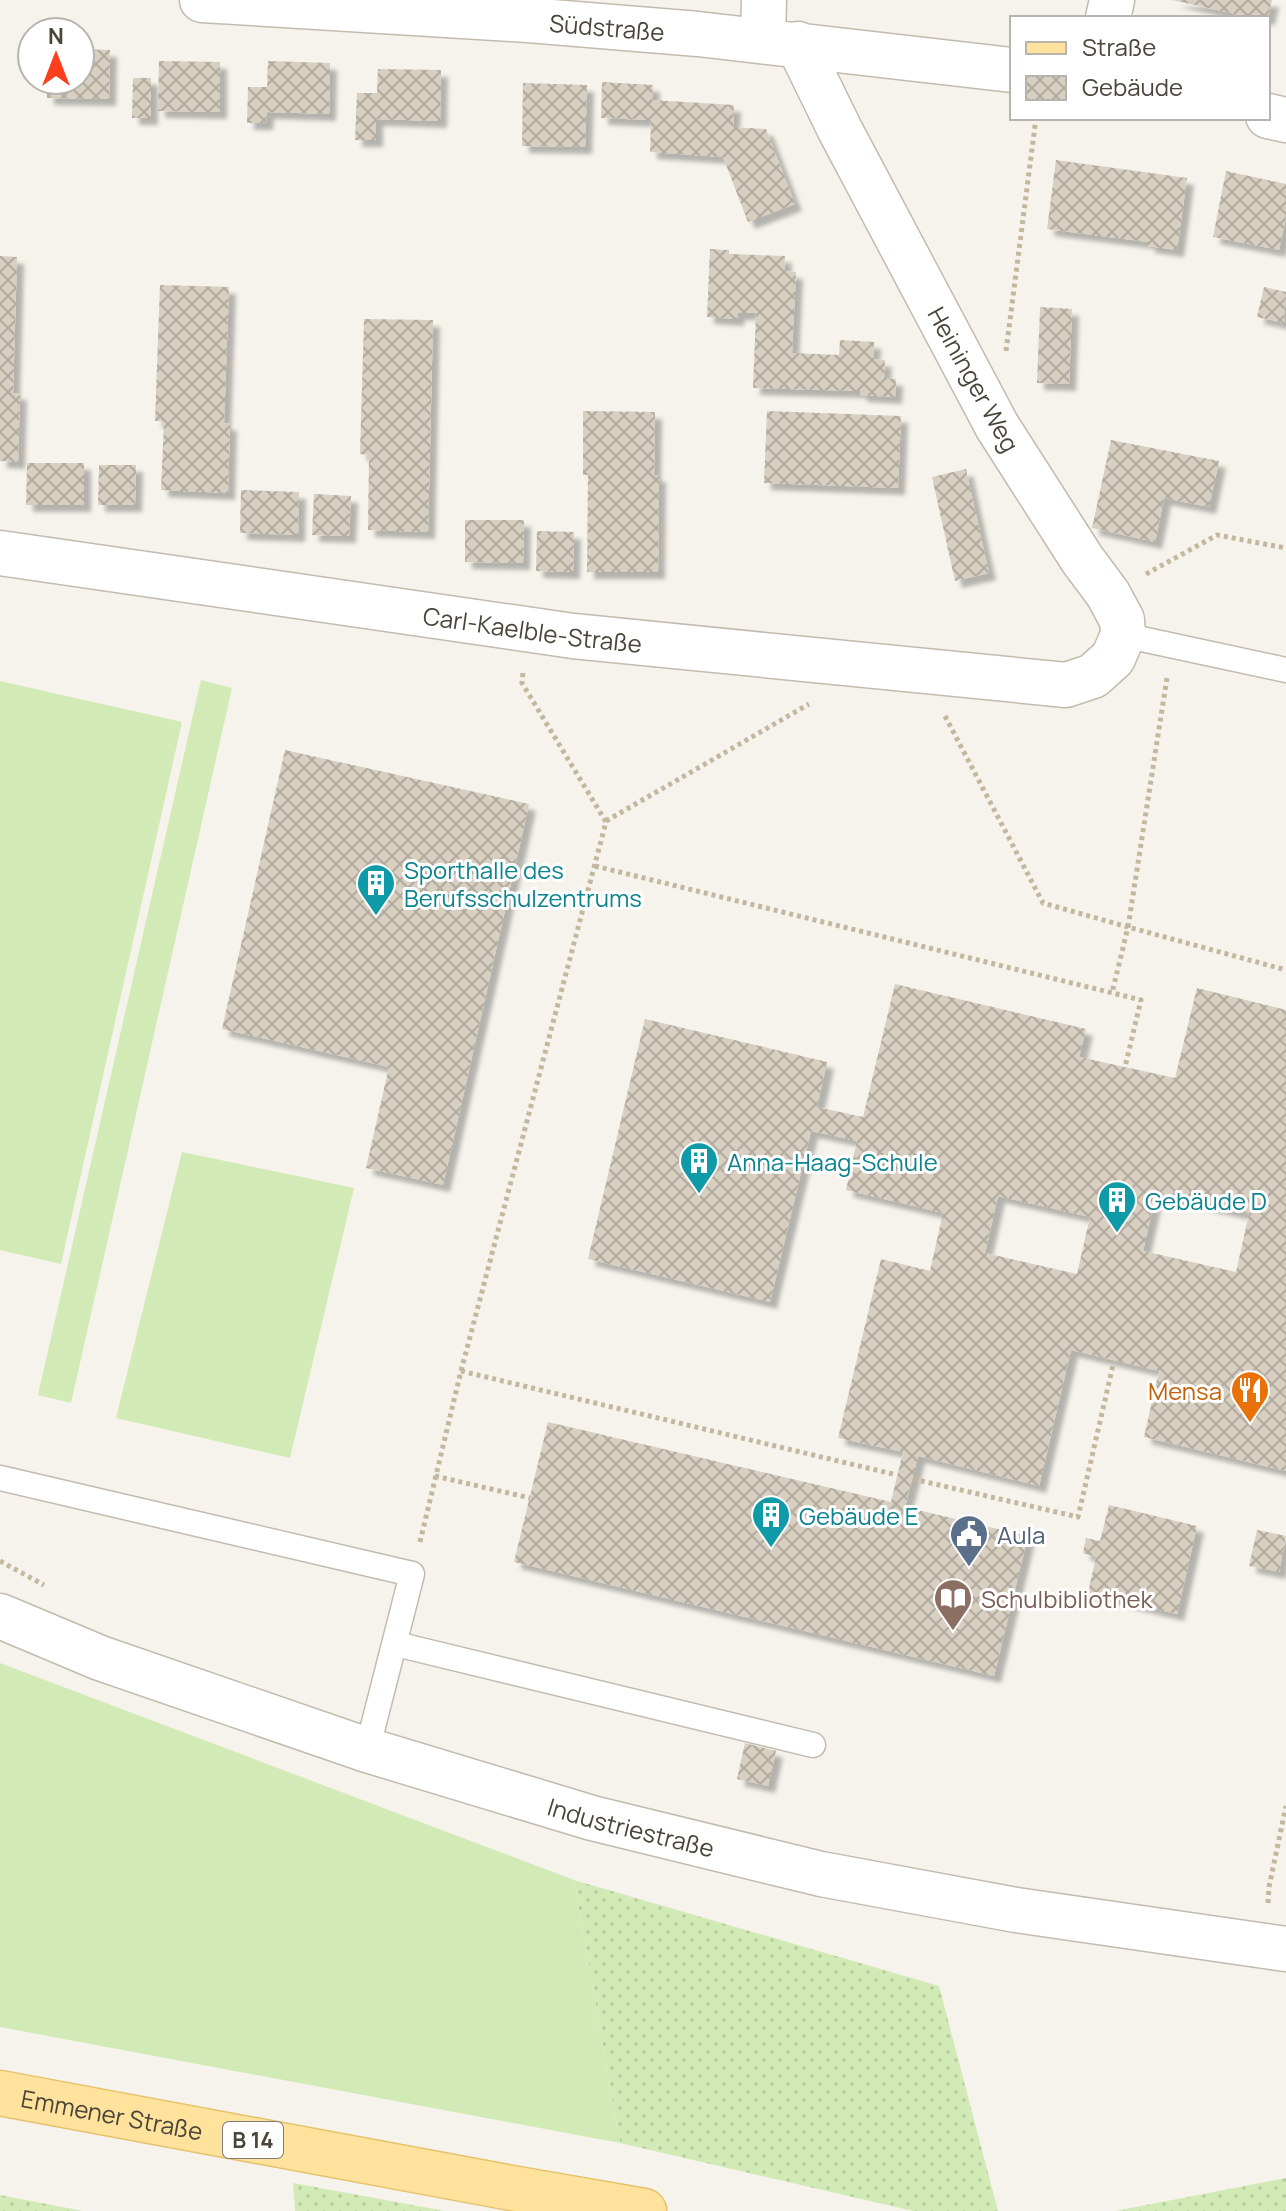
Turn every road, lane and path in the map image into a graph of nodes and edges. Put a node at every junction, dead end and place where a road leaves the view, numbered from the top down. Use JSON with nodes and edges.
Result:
{"nodes":[{"id":1,"x":202,"y":0,"type":"edge"},
{"id":2,"x":528,"y":10,"type":"edge"},
{"id":3,"x":775,"y":28,"type":"edge"},
{"id":4,"x":1010,"y":70,"type":"edge"},
{"id":5,"x":1036,"y":120,"type":"edge"},
{"id":6,"x":997,"y":426,"type":"junction"},
{"id":7,"x":1286,"y":548,"type":"edge"},
{"id":8,"x":0,"y":553,"type":"edge"},
{"id":9,"x":1108,"y":594,"type":"junction"},
{"id":10,"x":527,"y":630,"type":"junction"},
{"id":11,"x":1123,"y":635,"type":"junction"},
{"id":12,"x":1172,"y":645,"type":"junction"},
{"id":13,"x":872,"y":667,"type":"junction"},
{"id":14,"x":1286,"y":670,"type":"edge"},
{"id":15,"x":922,"y":672,"type":"junction"},
{"id":16,"x":606,"y":822,"type":"junction"},
{"id":17,"x":595,"y":866,"type":"junction"},
{"id":18,"x":1128,"y":927,"type":"junction"},
{"id":19,"x":1286,"y":970,"type":"edge"},
{"id":20,"x":1112,"y":993,"type":"junction"},
{"id":21,"x":1125,"y":1067,"type":"dead end"},
{"id":22,"x":1114,"y":1361,"type":"dead end"},
{"id":23,"x":461,"y":1371,"type":"junction"},
{"id":24,"x":897,"y":1475,"type":"dead end"},
{"id":25,"x":435,"y":1476,"type":"junction"},
{"id":26,"x":0,"y":1478,"type":"edge"},
{"id":27,"x":913,"y":1479,"type":"dead end"},
{"id":28,"x":530,"y":1498,"type":"dead end"},
{"id":29,"x":0,"y":1561,"type":"edge"},
{"id":30,"x":412,"y":1574,"type":"junction"},
{"id":31,"x":54,"y":1590,"type":"dead end"},
{"id":32,"x":0,"y":1616,"type":"edge"},
{"id":33,"x":396,"y":1644,"type":"junction"},
{"id":34,"x":813,"y":1745,"type":"dead end"},
{"id":35,"x":367,"y":1750,"type":"junction"},
{"id":36,"x":1286,"y":1806,"type":"edge"},
{"id":37,"x":1253,"y":1904,"type":"dead end"},
{"id":38,"x":1268,"y":1906,"type":"junction"},
{"id":39,"x":1277,"y":1907,"type":"dead end"},
{"id":40,"x":1286,"y":1949,"type":"edge"},
{"id":41,"x":0,"y":2093,"type":"edge"},
{"id":42,"x":506,"y":2187,"type":"junction"},
{"id":43,"x":601,"y":2211,"type":"edge"},
{"id":44,"x":644,"y":2211,"type":"edge"}],
"edges":[{"from":1,"to":2,"type":"street","name":"Südstraße"},
{"from":2,"to":3,"type":"street","name":"Südstraße"},
{"from":3,"to":4,"type":"street","name":"Südstraße"},
{"from":3,"to":6,"type":"street","name":"Heininger Weg"},
{"from":5,"to":6,"type":"path"},
{"from":6,"to":9,"type":"street","name":"Heininger Weg"},
{"from":7,"to":9,"type":"path"},
{"from":8,"to":10,"type":"street","name":"Carl-Kaelble-Straße"},
{"from":9,"to":11,"type":"street","name":"Heininger Weg"},
{"from":10,"to":13,"type":"street","name":"Carl-Kaelble-Straße"},
{"from":10,"to":16,"type":"path"},
{"from":11,"to":12,"type":"lane"},
{"from":11,"to":15,"type":"street","name":"Carl-Kaelble-Straße"},
{"from":12,"to":14,"type":"lane"},
{"from":12,"to":18,"type":"path"},
{"from":13,"to":15,"type":"street","name":"Carl-Kaelble-Straße"},
{"from":13,"to":16,"type":"path"},
{"from":15,"to":18,"type":"path"},
{"from":16,"to":17,"type":"path"},
{"from":17,"to":20,"type":"path"},
{"from":17,"to":23,"type":"path"},
{"from":18,"to":19,"type":"path"},
{"from":18,"to":20,"type":"path"},
{"from":20,"to":21,"type":"path"},
{"from":22,"to":27,"type":"path"},
{"from":23,"to":24,"type":"path"},
{"from":23,"to":25,"type":"path"},
{"from":25,"to":28,"type":"path"},
{"from":25,"to":30,"type":"path"},
{"from":26,"to":30,"type":"lane"},
{"from":29,"to":31,"type":"path"},
{"from":30,"to":33,"type":"lane"},
{"from":32,"to":35,"type":"street","name":"Industriestraße"},
{"from":33,"to":34,"type":"lane"},
{"from":33,"to":35,"type":"lane"},
{"from":35,"to":40,"type":"street","name":"Industriestraße"},
{"from":36,"to":38,"type":"path"},
{"from":37,"to":38,"type":"path"},
{"from":38,"to":39,"type":"path"},
{"from":41,"to":42,"type":"main road","name":"Emmener Straße","number":"B 14"},
{"from":42,"to":43,"type":"main road","name":"Emmener Straße","number":"B 14"},
{"from":42,"to":44,"type":"main road","name":"Emmener Straße","number":"B 14"}]}
